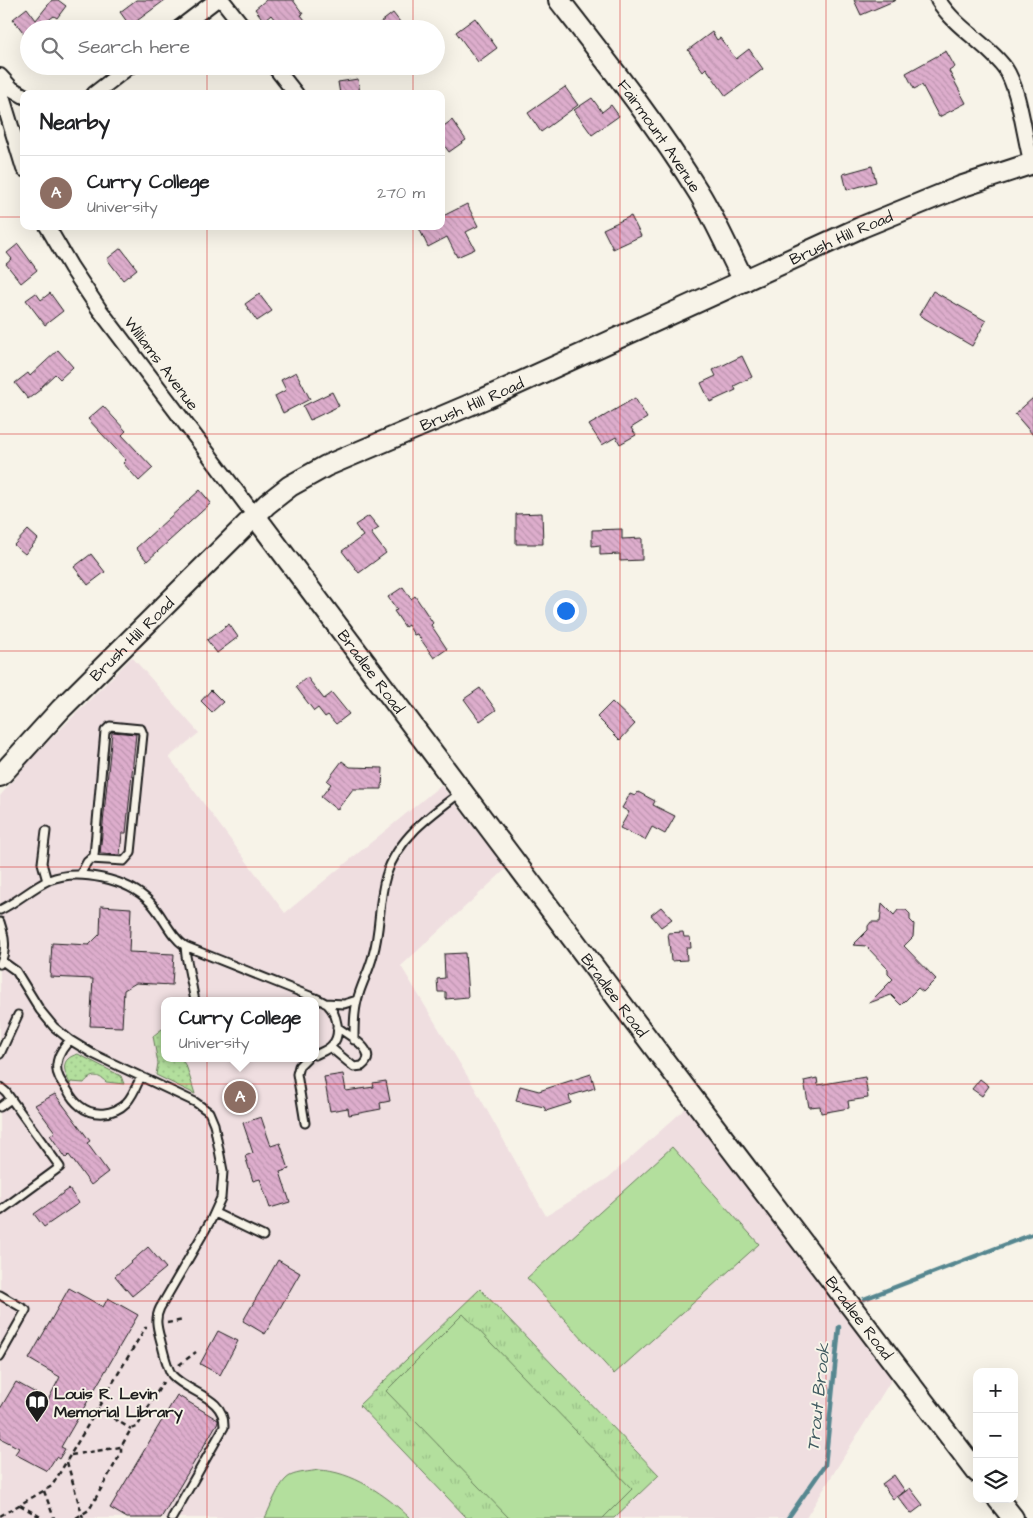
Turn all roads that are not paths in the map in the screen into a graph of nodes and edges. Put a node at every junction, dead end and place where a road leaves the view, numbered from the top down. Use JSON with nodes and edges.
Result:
{"nodes":[{"id":1,"x":216,"y":0,"type":"edge"},
{"id":2,"x":222,"y":0,"type":"edge"},
{"id":3,"x":559,"y":0,"type":"edge"},
{"id":4,"x":938,"y":0,"type":"edge"},
{"id":5,"x":190,"y":20,"type":"edge"},
{"id":6,"x":238,"y":20,"type":"edge"},
{"id":7,"x":118,"y":75,"type":"edge"},
{"id":8,"x":281,"y":75,"type":"edge"},
{"id":9,"x":0,"y":76,"type":"edge"},
{"id":10,"x":0,"y":90,"type":"edge"},
{"id":11,"x":99,"y":90,"type":"edge"},
{"id":12,"x":293,"y":90,"type":"edge"},
{"id":13,"x":20,"y":94,"type":"edge"},
{"id":14,"x":20,"y":156,"type":"edge"},
{"id":15,"x":1032,"y":164,"type":"edge"},
{"id":16,"x":49,"y":230,"type":"edge"},
{"id":17,"x":744,"y":281,"type":"junction"},
{"id":18,"x":255,"y":516,"type":"junction"},
{"id":19,"x":0,"y":776,"type":"edge"},
{"id":20,"x":463,"y":791,"type":"junction"},
{"id":21,"x":46,"y":831,"type":"dead end"},
{"id":22,"x":90,"y":859,"type":"junction"},
{"id":23,"x":80,"y":875,"type":"junction"},
{"id":24,"x":47,"y":881,"type":"junction"},
{"id":25,"x":0,"y":910,"type":"edge"},
{"id":26,"x":0,"y":922,"type":"edge"},
{"id":27,"x":185,"y":946,"type":"junction"},
{"id":28,"x":1,"y":963,"type":"edge"},
{"id":29,"x":195,"y":997,"type":"edge"},
{"id":30,"x":309,"y":997,"type":"edge"},
{"id":31,"x":357,"y":1000,"type":"junction"},
{"id":32,"x":319,"y":1001,"type":"edge"},
{"id":33,"x":324,"y":1003,"type":"junction"},
{"id":34,"x":18,"y":1015,"type":"dead end"},
{"id":35,"x":337,"y":1027,"type":"junction"},
{"id":36,"x":70,"y":1040,"type":"junction"},
{"id":37,"x":354,"y":1040,"type":"junction"},
{"id":38,"x":330,"y":1047,"type":"junction"},
{"id":39,"x":319,"y":1053,"type":"edge"},
{"id":40,"x":0,"y":1054,"type":"edge"},
{"id":41,"x":301,"y":1062,"type":"edge"},
{"id":42,"x":141,"y":1076,"type":"junction"},
{"id":43,"x":0,"y":1087,"type":"edge"},
{"id":44,"x":11,"y":1099,"type":"junction"},
{"id":45,"x":0,"y":1107,"type":"edge"},
{"id":46,"x":305,"y":1123,"type":"dead end"},
{"id":47,"x":0,"y":1211,"type":"edge"},
{"id":48,"x":215,"y":1213,"type":"junction"},
{"id":49,"x":263,"y":1236,"type":"dead end"},
{"id":50,"x":0,"y":1295,"type":"edge"},
{"id":51,"x":0,"y":1356,"type":"edge"},
{"id":52,"x":973,"y":1467,"type":"edge"},
{"id":53,"x":1001,"y":1503,"type":"edge"},
{"id":54,"x":172,"y":1518,"type":"edge"},
{"id":55,"x":1013,"y":1518,"type":"edge"}],
"edges":[{"from":1,"to":5,"type":"street"},
{"from":2,"to":6,"type":"street"},
{"from":3,"to":17,"type":"street","name":"Fairmount Avenue"},
{"from":4,"to":15,"type":"street"},
{"from":7,"to":11,"type":"street"},
{"from":8,"to":12,"type":"street"},
{"from":9,"to":13,"type":"street"},
{"from":10,"to":14,"type":"street"},
{"from":15,"to":17,"type":"street","name":"Brush Hill Road"},
{"from":16,"to":18,"type":"street","name":"Williams Avenue"},
{"from":17,"to":18,"type":"street","name":"Brush Hill Road"},
{"from":18,"to":19,"type":"street","name":"Brush Hill Road"},
{"from":18,"to":20,"type":"street","name":"Bradlee Road"},
{"from":20,"to":31,"type":"lane"},
{"from":20,"to":52,"type":"street","name":"Bradlee Road"},
{"from":21,"to":24,"type":"lane"},
{"from":22,"to":22,"type":"lane"},
{"from":22,"to":23,"type":"lane"},
{"from":23,"to":24,"type":"lane"},
{"from":23,"to":27,"type":"lane"},
{"from":24,"to":25,"type":"lane"},
{"from":26,"to":28,"type":"lane"},
{"from":27,"to":29,"type":"lane"},
{"from":27,"to":30,"type":"lane"},
{"from":28,"to":36,"type":"lane"},
{"from":31,"to":33,"type":"lane"},
{"from":31,"to":37,"type":"lane"},
{"from":32,"to":33,"type":"lane"},
{"from":33,"to":35,"type":"lane"},
{"from":34,"to":40,"type":"lane"},
{"from":35,"to":37,"type":"lane"},
{"from":35,"to":38,"type":"lane"},
{"from":36,"to":42,"type":"lane"},
{"from":36,"to":42,"type":"lane"},
{"from":37,"to":38,"type":"lane"},
{"from":38,"to":39,"type":"lane"},
{"from":41,"to":46,"type":"lane"},
{"from":42,"to":48,"type":"lane"},
{"from":43,"to":44,"type":"lane"},
{"from":44,"to":45,"type":"lane"},
{"from":44,"to":47,"type":"lane"},
{"from":48,"to":49,"type":"lane"},
{"from":48,"to":54,"type":"lane"},
{"from":50,"to":51,"type":"lane"},
{"from":53,"to":55,"type":"street"}]}
